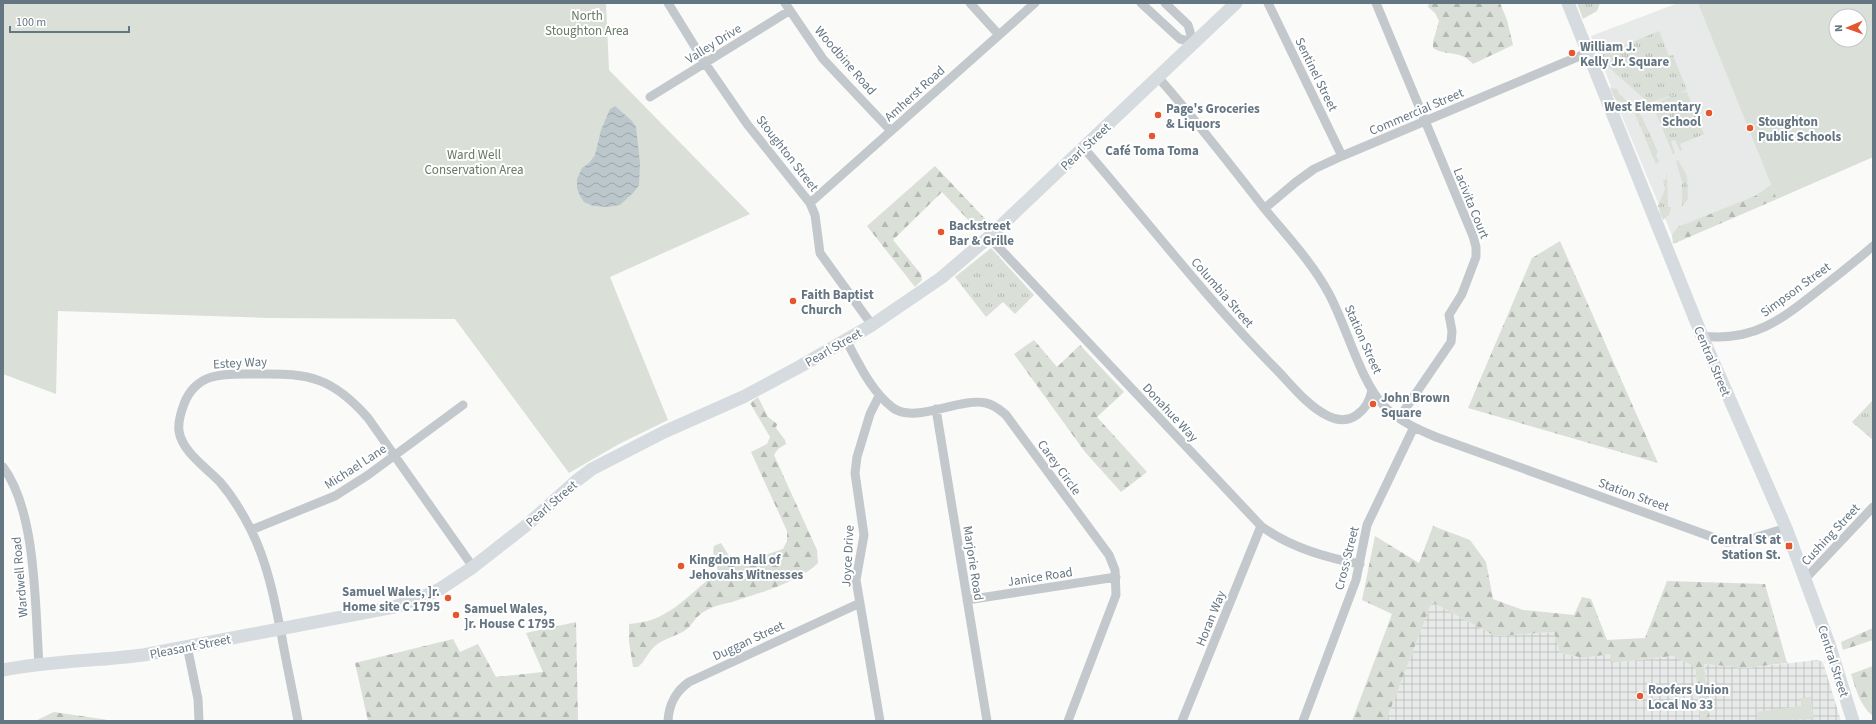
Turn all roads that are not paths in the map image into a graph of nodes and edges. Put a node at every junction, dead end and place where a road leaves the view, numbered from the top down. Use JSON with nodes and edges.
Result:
{"nodes":[{"id":1,"x":668,"y":3,"type":"edge"},
{"id":2,"x":970,"y":3,"type":"edge"},
{"id":3,"x":1035,"y":3,"type":"edge"},
{"id":4,"x":1141,"y":3,"type":"edge"},
{"id":5,"x":1165,"y":3,"type":"edge"},
{"id":6,"x":1236,"y":3,"type":"edge"},
{"id":7,"x":1268,"y":3,"type":"edge"},
{"id":8,"x":1376,"y":3,"type":"edge"},
{"id":9,"x":1568,"y":3,"type":"edge"},
{"id":10,"x":787,"y":7,"type":"edge"},
{"id":11,"x":999,"y":35,"type":"junction"},
{"id":12,"x":1193,"y":42,"type":"junction"},
{"id":13,"x":1587,"y":53,"type":"junction"},
{"id":14,"x":705,"y":63,"type":"junction"},
{"id":15,"x":1157,"y":76,"type":"junction"},
{"id":16,"x":650,"y":97,"type":"dead end"},
{"id":17,"x":1424,"y":122,"type":"junction"},
{"id":18,"x":891,"y":131,"type":"junction"},
{"id":19,"x":1083,"y":148,"type":"junction"},
{"id":20,"x":1342,"y":156,"type":"junction"},
{"id":21,"x":810,"y":203,"type":"junction"},
{"id":22,"x":1265,"y":208,"type":"junction"},
{"id":23,"x":989,"y":238,"type":"junction"},
{"id":24,"x":1873,"y":246,"type":"edge"},
{"id":25,"x":872,"y":325,"type":"junction"},
{"id":26,"x":1702,"y":336,"type":"junction"},
{"id":27,"x":846,"y":340,"type":"junction"},
{"id":28,"x":1372,"y":390,"type":"junction"},
{"id":29,"x":879,"y":396,"type":"junction"},
{"id":30,"x":463,"y":405,"type":"dead end"},
{"id":31,"x":1384,"y":406,"type":"junction"},
{"id":32,"x":936,"y":409,"type":"junction"},
{"id":33,"x":1363,"y":410,"type":"junction"},
{"id":34,"x":1399,"y":418,"type":"junction"},
{"id":35,"x":1414,"y":427,"type":"junction"},
{"id":36,"x":394,"y":455,"type":"junction"},
{"id":37,"x":3,"y":467,"type":"edge"},
{"id":38,"x":1873,"y":507,"type":"edge"},
{"id":39,"x":1262,"y":526,"type":"junction"},
{"id":40,"x":1786,"y":528,"type":"junction"},
{"id":41,"x":251,"y":530,"type":"junction"},
{"id":42,"x":1360,"y":564,"type":"junction"},
{"id":43,"x":474,"y":567,"type":"junction"},
{"id":44,"x":1116,"y":577,"type":"junction"},
{"id":45,"x":1806,"y":578,"type":"junction"},
{"id":46,"x":967,"y":600,"type":"junction"},
{"id":47,"x":860,"y":603,"type":"junction"},
{"id":48,"x":376,"y":611,"type":"joint"},
{"id":49,"x":280,"y":629,"type":"junction"},
{"id":50,"x":187,"y":646,"type":"junction"},
{"id":51,"x":39,"y":665,"type":"junction"},
{"id":52,"x":3,"y":670,"type":"edge"},
{"id":53,"x":199,"y":721,"type":"edge"},
{"id":54,"x":298,"y":721,"type":"edge"},
{"id":55,"x":668,"y":721,"type":"edge"},
{"id":56,"x":880,"y":721,"type":"edge"},
{"id":57,"x":987,"y":721,"type":"edge"},
{"id":58,"x":1068,"y":721,"type":"edge"},
{"id":59,"x":1182,"y":721,"type":"edge"},
{"id":60,"x":1303,"y":721,"type":"edge"},
{"id":61,"x":1853,"y":721,"type":"edge"}],
"edges":[{"from":1,"to":14,"type":"street","name":"Stoughton Street"},
{"from":2,"to":11,"type":"street"},
{"from":3,"to":11,"type":"street","name":"Amherst Road"},
{"from":4,"to":12,"type":"street"},
{"from":5,"to":12,"type":"street"},
{"from":6,"to":12,"type":"main road","name":"Pearl Street"},
{"from":7,"to":20,"type":"street","name":"Sentinel Street"},
{"from":8,"to":17,"type":"street","name":"Lacivita Court"},
{"from":9,"to":13,"type":"main road","name":"Central Street"},
{"from":10,"to":14,"type":"street","name":"Valley Drive"},
{"from":10,"to":18,"type":"street","name":"Woodbine Road"},
{"from":11,"to":18,"type":"street","name":"Amherst Road"},
{"from":12,"to":15,"type":"main road","name":"Pearl Street"},
{"from":13,"to":17,"type":"street","name":"Commercial Street"},
{"from":13,"to":26,"type":"main road","name":"Central Street"},
{"from":14,"to":16,"type":"street","name":"Valley Drive"},
{"from":14,"to":21,"type":"street","name":"Stoughton Street"},
{"from":15,"to":19,"type":"main road","name":"Pearl Street"},
{"from":15,"to":22,"type":"street","name":"Station Street"},
{"from":17,"to":20,"type":"street","name":"Commercial Street"},
{"from":17,"to":34,"type":"street","name":"Lacivita Court"},
{"from":18,"to":21,"type":"street","name":"Amherst Road"},
{"from":19,"to":23,"type":"main road","name":"Pearl Street"},
{"from":19,"to":33,"type":"street","name":"Columbia Street"},
{"from":20,"to":22,"type":"street","name":"Commercial Street"},
{"from":21,"to":25,"type":"street","name":"Stoughton Street"},
{"from":22,"to":28,"type":"street","name":"Station Street"},
{"from":23,"to":25,"type":"main road","name":"Pearl Street"},
{"from":23,"to":39,"type":"street","name":"Donahue Way"},
{"from":24,"to":26,"type":"street","name":"Simpson Street"},
{"from":25,"to":27,"type":"main road","name":"Pearl Street"},
{"from":26,"to":40,"type":"main road","name":"Central Street"},
{"from":27,"to":29,"type":"street","name":"Carey Circle"},
{"from":27,"to":43,"type":"main road","name":"Pearl Street"},
{"from":28,"to":31,"type":"street","name":"Station Street"},
{"from":28,"to":33,"type":"street"},
{"from":29,"to":32,"type":"street","name":"Carey Circle"},
{"from":29,"to":47,"type":"street","name":"Joyce Drive"},
{"from":30,"to":36,"type":"street","name":"Michael Lane"},
{"from":31,"to":33,"type":"street","name":"Columbia Street"},
{"from":31,"to":34,"type":"street","name":"Station Street"},
{"from":32,"to":44,"type":"street","name":"Carey Circle"},
{"from":32,"to":46,"type":"street","name":"Marjorie Road"},
{"from":34,"to":35,"type":"street","name":"Station Street"},
{"from":35,"to":40,"type":"street","name":"Station Street"},
{"from":35,"to":42,"type":"street","name":"Cross Street"},
{"from":36,"to":41,"type":"street","name":"Michael Lane"},
{"from":36,"to":41,"type":"street","name":"Estey Way"},
{"from":36,"to":43,"type":"street","name":"Estey Way"},
{"from":37,"to":51,"type":"street","name":"Wardwell Road"},
{"from":38,"to":45,"type":"street","name":"Cushing Street"},
{"from":39,"to":42,"type":"street","name":"Donahue Way"},
{"from":39,"to":59,"type":"street","name":"Horan Way"},
{"from":40,"to":45,"type":"main road","name":"Central Street"},
{"from":41,"to":49,"type":"street","name":"Estey Way"},
{"from":42,"to":60,"type":"street","name":"Cross Street"},
{"from":43,"to":48,"type":"main road","name":"Pearl Street"},
{"from":44,"to":46,"type":"street","name":"Janice Road"},
{"from":44,"to":58,"type":"street","name":"Carey Circle"},
{"from":45,"to":61,"type":"main road","name":"Central Street"},
{"from":46,"to":57,"type":"street","name":"Marjorie Road"},
{"from":47,"to":55,"type":"street","name":"Duggan Street"},
{"from":47,"to":56,"type":"street","name":"Joyce Drive"},
{"from":48,"to":49,"type":"main road","name":"Pleasant Street"},
{"from":49,"to":50,"type":"main road","name":"Pleasant Street"},
{"from":49,"to":54,"type":"street","name":"Estey Way"},
{"from":50,"to":51,"type":"main road","name":"Pleasant Street"},
{"from":50,"to":53,"type":"street"},
{"from":51,"to":52,"type":"main road","name":"Pleasant Street"}]}
